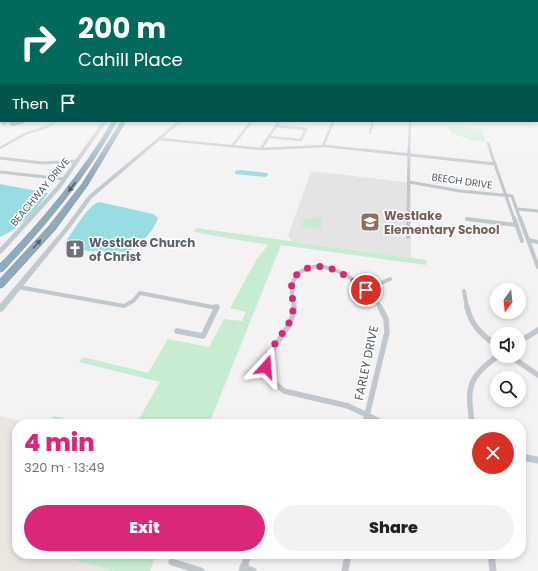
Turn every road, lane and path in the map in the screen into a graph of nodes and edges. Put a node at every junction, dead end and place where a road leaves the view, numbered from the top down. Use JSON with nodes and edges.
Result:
{"nodes":[{"id":1,"x":50,"y":125,"type":"edge"},
{"id":2,"x":103,"y":125,"type":"edge"},
{"id":3,"x":108,"y":125,"type":"edge"},
{"id":4,"x":114,"y":125,"type":"edge"},
{"id":5,"x":122,"y":125,"type":"edge"},
{"id":6,"x":129,"y":125,"type":"edge"},
{"id":7,"x":176,"y":125,"type":"edge"},
{"id":8,"x":249,"y":125,"type":"edge"},
{"id":9,"x":332,"y":125,"type":"edge"},
{"id":10,"x":372,"y":125,"type":"edge"},
{"id":11,"x":410,"y":125,"type":"edge"},
{"id":12,"x":276,"y":126,"type":"joint"},
{"id":13,"x":370,"y":133,"type":"dead end"},
{"id":14,"x":269,"y":137,"type":"junction"},
{"id":15,"x":159,"y":139,"type":"junction"},
{"id":16,"x":488,"y":143,"type":"dead end"},
{"id":17,"x":232,"y":146,"type":"junction"},
{"id":18,"x":323,"y":146,"type":"junction"},
{"id":19,"x":0,"y":148,"type":"edge"},
{"id":20,"x":261,"y":149,"type":"junction"},
{"id":21,"x":410,"y":155,"type":"junction"},
{"id":22,"x":0,"y":158,"type":"edge"},
{"id":23,"x":78,"y":162,"type":"junction"},
{"id":24,"x":90,"y":162,"type":"junction"},
{"id":25,"x":495,"y":164,"type":"junction"},
{"id":26,"x":98,"y":166,"type":"junction"},
{"id":27,"x":0,"y":172,"type":"edge"},
{"id":28,"x":64,"y":180,"type":"junction"},
{"id":29,"x":409,"y":182,"type":"junction"},
{"id":30,"x":507,"y":195,"type":"junction"},
{"id":31,"x":517,"y":209,"type":"junction"},
{"id":32,"x":538,"y":211,"type":"edge"},
{"id":33,"x":467,"y":219,"type":"dead end"},
{"id":34,"x":517,"y":225,"type":"junction"},
{"id":35,"x":408,"y":237,"type":"dead end"},
{"id":36,"x":528,"y":241,"type":"junction"},
{"id":37,"x":538,"y":242,"type":"edge"},
{"id":38,"x":1,"y":250,"type":"edge"},
{"id":39,"x":538,"y":267,"type":"edge"},
{"id":40,"x":0,"y":269,"type":"edge"},
{"id":41,"x":390,"y":279,"type":"dead end"},
{"id":42,"x":0,"y":286,"type":"edge"},
{"id":43,"x":18,"y":287,"type":"junction"},
{"id":44,"x":366,"y":290,"type":"junction"},
{"id":45,"x":464,"y":291,"type":"dead end"},
{"id":46,"x":0,"y":309,"type":"edge"},
{"id":47,"x":538,"y":330,"type":"edge"},
{"id":48,"x":177,"y":331,"type":"dead end"},
{"id":49,"x":526,"y":338,"type":"edge"},
{"id":50,"x":490,"y":341,"type":"edge"},
{"id":51,"x":490,"y":361,"type":"edge"},
{"id":52,"x":520,"y":363,"type":"edge"},
{"id":53,"x":538,"y":375,"type":"edge"},
{"id":54,"x":367,"y":414,"type":"junction"},
{"id":55,"x":366,"y":419,"type":"edge"},
{"id":56,"x":376,"y":419,"type":"edge"},
{"id":57,"x":471,"y":419,"type":"edge"},
{"id":58,"x":526,"y":458,"type":"edge"},
{"id":59,"x":538,"y":460,"type":"edge"},
{"id":60,"x":246,"y":559,"type":"edge"},
{"id":61,"x":347,"y":559,"type":"edge"},
{"id":62,"x":492,"y":559,"type":"edge"},
{"id":63,"x":172,"y":562,"type":"dead end"},
{"id":64,"x":242,"y":569,"type":"edge"},
{"id":65,"x":201,"y":571,"type":"edge"},
{"id":66,"x":253,"y":571,"type":"edge"},
{"id":67,"x":344,"y":571,"type":"edge"},
{"id":68,"x":493,"y":571,"type":"edge"}],
"edges":[{"from":1,"to":19,"type":"street"},
{"from":2,"to":23,"type":"street","name":"BEACHWAY DRIVE"},
{"from":3,"to":24,"type":"highway"},
{"from":4,"to":24,"type":"highway"},
{"from":5,"to":26,"type":"highway"},
{"from":6,"to":26,"type":"highway"},
{"from":7,"to":15,"type":"street"},
{"from":8,"to":17,"type":"street"},
{"from":9,"to":18,"type":"street"},
{"from":10,"to":13,"type":"street"},
{"from":11,"to":21,"type":"street"},
{"from":12,"to":14,"type":"street"},
{"from":12,"to":14,"type":"street"},
{"from":14,"to":20,"type":"street"},
{"from":15,"to":17,"type":"street"},
{"from":15,"to":43,"type":"street"},
{"from":16,"to":25,"type":"street"},
{"from":17,"to":20,"type":"street"},
{"from":18,"to":20,"type":"street"},
{"from":18,"to":21,"type":"street"},
{"from":21,"to":25,"type":"street"},
{"from":21,"to":29,"type":"street"},
{"from":22,"to":23,"type":"street"},
{"from":23,"to":28,"type":"street","name":"BEACHWAY DRIVE"},
{"from":24,"to":40,"type":"highway","one_way":true},
{"from":25,"to":30,"type":"street"},
{"from":42,"to":26,"type":"highway","one_way":true},
{"from":27,"to":28,"type":"street"},
{"from":28,"to":38,"type":"street","name":"BEACHWAY DRIVE"},
{"from":29,"to":30,"type":"street","name":"BEECH DRIVE"},
{"from":29,"to":35,"type":"street"},
{"from":30,"to":31,"type":"street","name":"BEECH DRIVE"},
{"from":30,"to":34,"type":"street"},
{"from":31,"to":32,"type":"street"},
{"from":31,"to":36,"type":"street"},
{"from":33,"to":34,"type":"street"},
{"from":34,"to":36,"type":"street"},
{"from":36,"to":37,"type":"street"},
{"from":36,"to":39,"type":"street"},
{"from":41,"to":44,"type":"street"},
{"from":43,"to":46,"type":"street"},
{"from":43,"to":48,"type":"street"},
{"from":44,"to":54,"type":"street","name":"FARLEY DRIVE"},
{"from":44,"to":54,"type":"street","name":"FARLEY DRIVE"},
{"from":45,"to":50,"type":"street"},
{"from":47,"to":49,"type":"street"},
{"from":51,"to":57,"type":"street"},
{"from":52,"to":53,"type":"street"},
{"from":54,"to":55,"type":"street","name":"FARLEY DRIVE"},
{"from":54,"to":56,"type":"street","name":"FARLEY DRIVE"},
{"from":58,"to":59,"type":"street"},
{"from":60,"to":64,"type":"street"},
{"from":61,"to":67,"type":"street"},
{"from":62,"to":68,"type":"street"},
{"from":63,"to":65,"type":"street"},
{"from":64,"to":66,"type":"street"}]}
